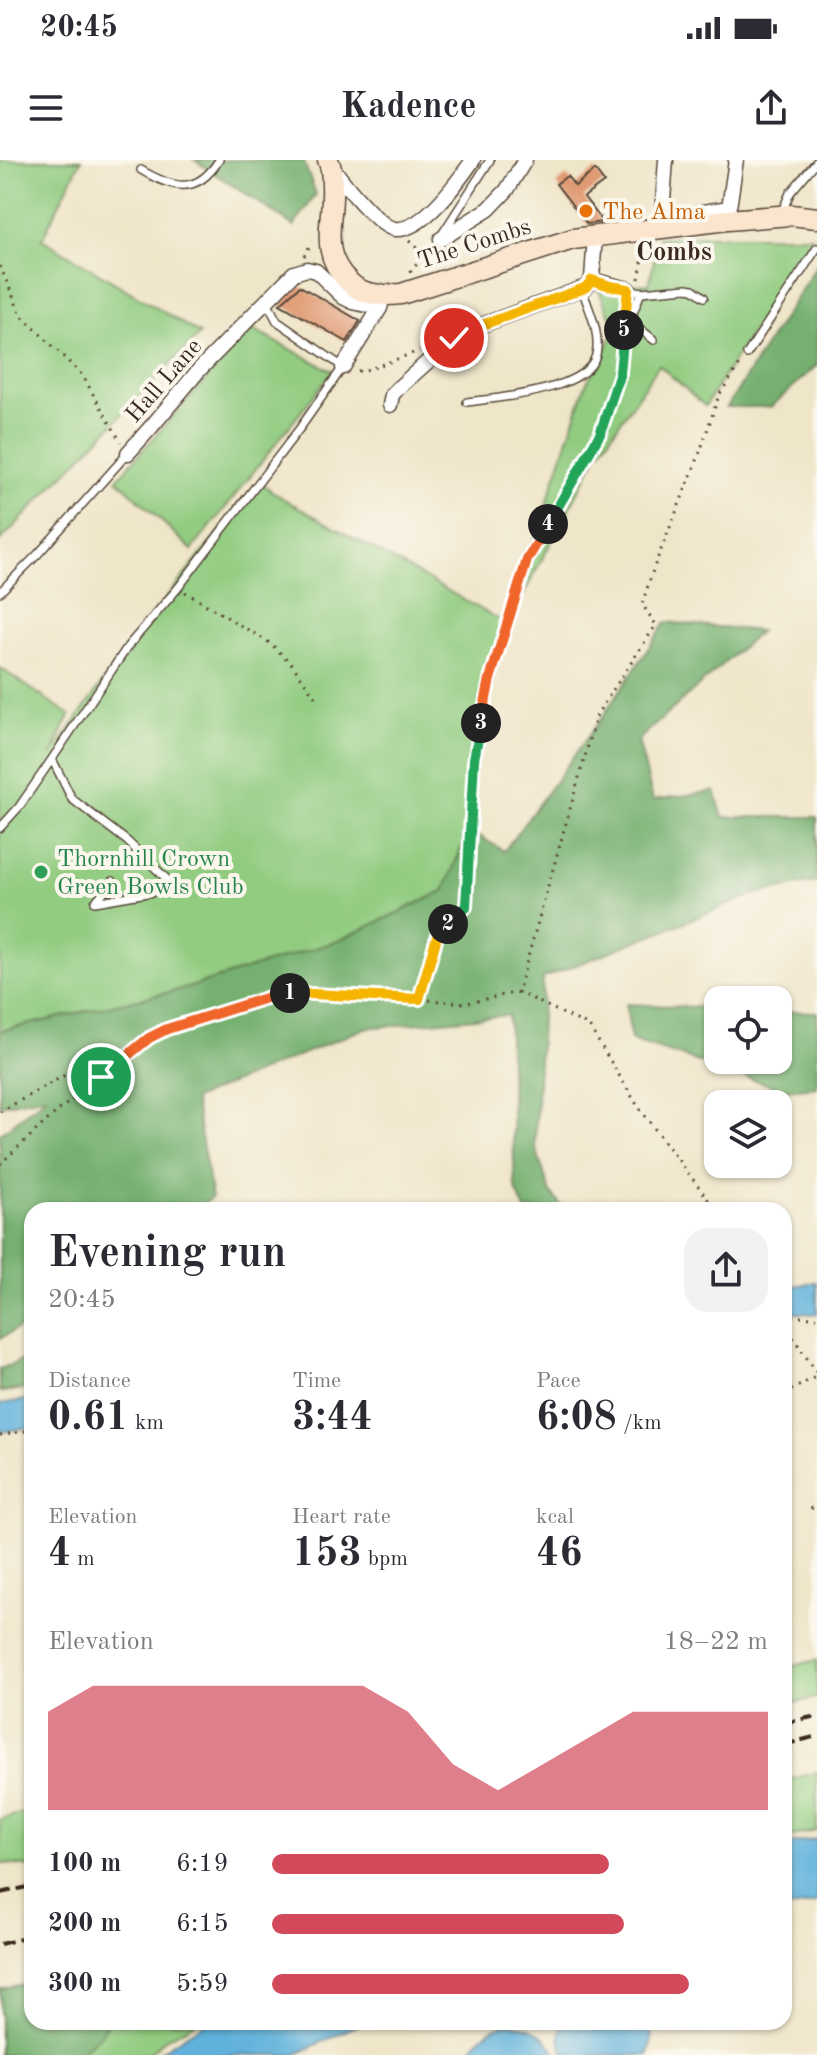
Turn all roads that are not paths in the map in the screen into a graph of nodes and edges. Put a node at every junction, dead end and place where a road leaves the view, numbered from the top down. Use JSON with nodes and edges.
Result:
{"nodes":[{"id":1,"x":219,"y":160,"type":"edge"},
{"id":2,"x":473,"y":160,"type":"edge"},
{"id":3,"x":490,"y":160,"type":"edge"},
{"id":4,"x":525,"y":160,"type":"edge"},
{"id":5,"x":666,"y":160,"type":"edge"},
{"id":6,"x":736,"y":160,"type":"edge"},
{"id":7,"x":817,"y":161,"type":"edge"},
{"id":8,"x":330,"y":163,"type":"edge"},
{"id":9,"x":141,"y":170,"type":"dead end"},
{"id":10,"x":479,"y":216,"type":"junction"},
{"id":11,"x":780,"y":216,"type":"junction"},
{"id":12,"x":817,"y":218,"type":"edge"},
{"id":13,"x":684,"y":225,"type":"junction"},
{"id":14,"x":654,"y":228,"type":"junction"},
{"id":15,"x":488,"y":230,"type":"dead end"},
{"id":16,"x":595,"y":236,"type":"junction"},
{"id":17,"x":441,"y":239,"type":"joint"},
{"id":18,"x":817,"y":248,"type":"edge"},
{"id":19,"x":587,"y":285,"type":"junction"},
{"id":20,"x":634,"y":290,"type":"junction"},
{"id":21,"x":704,"y":297,"type":"dead end"},
{"id":22,"x":265,"y":300,"type":"junction"},
{"id":23,"x":382,"y":302,"type":"junction"},
{"id":24,"x":654,"y":340,"type":"dead end"},
{"id":25,"x":747,"y":354,"type":"road end"},
{"id":26,"x":343,"y":367,"type":"junction"},
{"id":27,"x":467,"y":402,"type":"dead end"},
{"id":28,"x":390,"y":405,"type":"dead end"},
{"id":29,"x":128,"y":453,"type":"joint"},
{"id":30,"x":0,"y":592,"type":"edge"},
{"id":31,"x":52,"y":759,"type":"junction"},
{"id":32,"x":0,"y":828,"type":"edge"},
{"id":33,"x":113,"y":881,"type":"dead end"}],
"edges":[{"from":1,"to":9,"type":"lane"},
{"from":2,"to":8,"type":"street"},
{"from":3,"to":17,"type":"lane"},
{"from":4,"to":10,"type":"street"},
{"from":5,"to":14,"type":"street"},
{"from":6,"to":13,"type":"street"},
{"from":7,"to":11,"type":"lane"},
{"from":8,"to":23,"type":"main road"},
{"from":10,"to":15,"type":"street"},
{"from":10,"to":17,"type":"street"},
{"from":11,"to":12,"type":"main road","name":"The Combs"},
{"from":11,"to":13,"type":"main road","name":"The Combs"},
{"from":13,"to":14,"type":"main road","name":"The Combs"},
{"from":14,"to":16,"type":"main road","name":"The Combs"},
{"from":16,"to":19,"type":"street"},
{"from":16,"to":23,"type":"main road","name":"The Combs"},
{"from":18,"to":25,"type":"lane"},
{"from":19,"to":20,"type":"street"},
{"from":19,"to":27,"type":"lane"},
{"from":19,"to":28,"type":"street"},
{"from":20,"to":21,"type":"lane"},
{"from":20,"to":24,"type":"lane"},
{"from":22,"to":23,"type":"street","name":"Hall Lane"},
{"from":22,"to":26,"type":"lane"},
{"from":22,"to":29,"type":"street","name":"Hall Lane"},
{"from":23,"to":26,"type":"street"},
{"from":26,"to":31,"type":"lane"},
{"from":29,"to":30,"type":"lane","name":"Hall Lane"},
{"from":31,"to":32,"type":"lane"},
{"from":31,"to":33,"type":"lane"}]}
